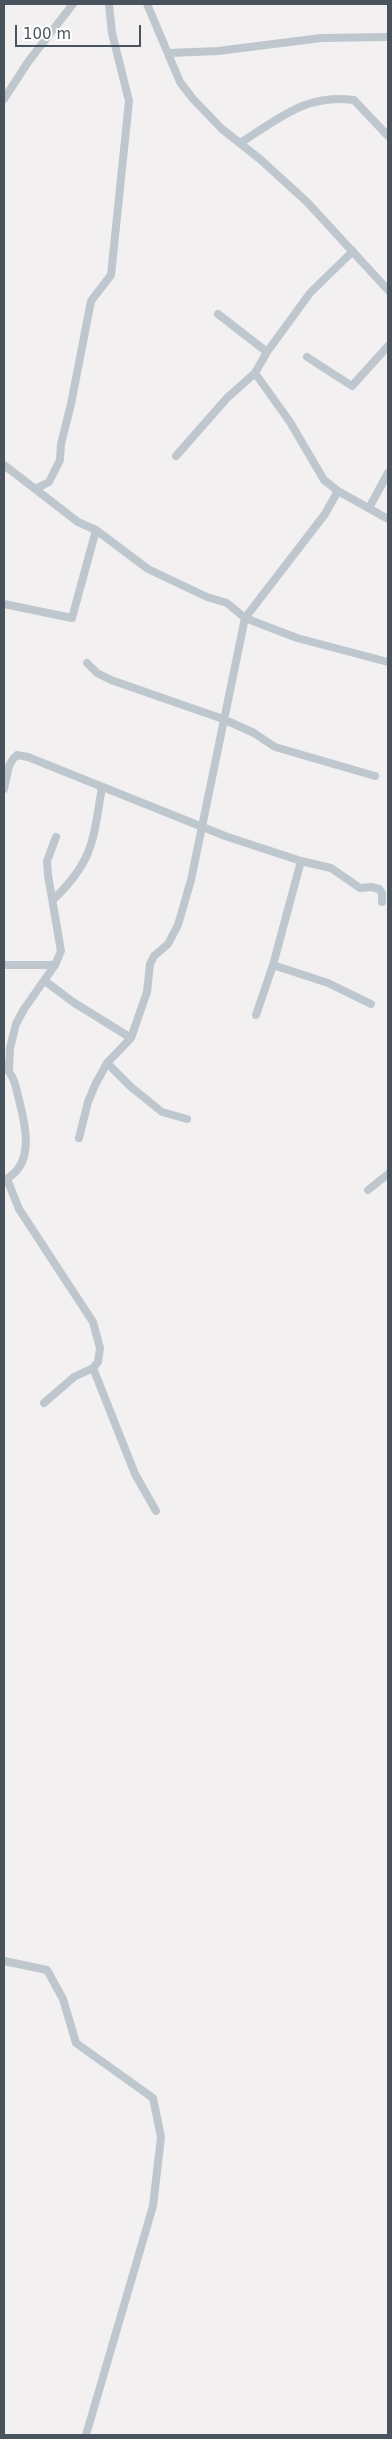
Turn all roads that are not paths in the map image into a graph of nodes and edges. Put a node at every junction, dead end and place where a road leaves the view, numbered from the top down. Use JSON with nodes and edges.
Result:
{"nodes":[{"id":1,"x":74,"y":4,"type":"edge"},
{"id":2,"x":109,"y":4,"type":"edge"},
{"id":3,"x":147,"y":4,"type":"edge"},
{"id":4,"x":388,"y":37,"type":"edge"},
{"id":5,"x":169,"y":53,"type":"junction"},
{"id":6,"x":4,"y":99,"type":"edge"},
{"id":7,"x":388,"y":136,"type":"edge"},
{"id":8,"x":240,"y":143,"type":"junction"},
{"id":9,"x":353,"y":251,"type":"junction"},
{"id":10,"x":388,"y":290,"type":"edge"},
{"id":11,"x":218,"y":314,"type":"dead end"},
{"id":12,"x":388,"y":346,"type":"edge"},
{"id":13,"x":267,"y":352,"type":"junction"},
{"id":14,"x":307,"y":357,"type":"dead end"},
{"id":15,"x":255,"y":372,"type":"junction"},
{"id":16,"x":176,"y":456,"type":"dead end"},
{"id":17,"x":4,"y":465,"type":"edge"},
{"id":18,"x":388,"y":473,"type":"edge"},
{"id":19,"x":35,"y":489,"type":"junction"},
{"id":20,"x":338,"y":491,"type":"junction"},
{"id":21,"x":369,"y":508,"type":"junction"},
{"id":22,"x":388,"y":519,"type":"edge"},
{"id":23,"x":96,"y":530,"type":"junction"},
{"id":24,"x":4,"y":604,"type":"edge"},
{"id":25,"x":245,"y":618,"type":"junction"},
{"id":26,"x":388,"y":662,"type":"edge"},
{"id":27,"x":87,"y":663,"type":"dead end"},
{"id":28,"x":223,"y":720,"type":"junction"},
{"id":29,"x":375,"y":776,"type":"dead end"},
{"id":30,"x":102,"y":787,"type":"junction"},
{"id":31,"x":4,"y":790,"type":"edge"},
{"id":32,"x":203,"y":825,"type":"junction"},
{"id":33,"x":56,"y":837,"type":"dead end"},
{"id":34,"x":301,"y":861,"type":"junction"},
{"id":35,"x":54,"y":900,"type":"junction"},
{"id":36,"x":382,"y":902,"type":"dead end"},
{"id":37,"x":4,"y":965,"type":"edge"},
{"id":38,"x":273,"y":965,"type":"junction"},
{"id":39,"x":55,"y":966,"type":"junction"},
{"id":40,"x":45,"y":981,"type":"junction"},
{"id":41,"x":371,"y":1004,"type":"dead end"},
{"id":42,"x":256,"y":1015,"type":"dead end"},
{"id":43,"x":131,"y":1038,"type":"junction"},
{"id":44,"x":107,"y":1063,"type":"junction"},
{"id":45,"x":7,"y":1068,"type":"edge"},
{"id":46,"x":187,"y":1119,"type":"dead end"},
{"id":47,"x":79,"y":1138,"type":"dead end"},
{"id":48,"x":388,"y":1174,"type":"edge"},
{"id":49,"x":5,"y":1179,"type":"edge"},
{"id":50,"x":368,"y":1190,"type":"dead end"},
{"id":51,"x":94,"y":1368,"type":"junction"},
{"id":52,"x":44,"y":1403,"type":"dead end"},
{"id":53,"x":156,"y":1511,"type":"dead end"},
{"id":54,"x":4,"y":1961,"type":"edge"},
{"id":55,"x":86,"y":2435,"type":"edge"}],
"edges":[{"from":1,"to":6,"type":"street"},
{"from":2,"to":19,"type":"street"},
{"from":3,"to":5,"type":"street"},
{"from":4,"to":5,"type":"street"},
{"from":5,"to":8,"type":"street"},
{"from":7,"to":8,"type":"street"},
{"from":8,"to":9,"type":"street"},
{"from":9,"to":10,"type":"street"},
{"from":9,"to":13,"type":"street"},
{"from":11,"to":13,"type":"street"},
{"from":12,"to":14,"type":"street"},
{"from":13,"to":15,"type":"street"},
{"from":15,"to":16,"type":"street"},
{"from":15,"to":20,"type":"street"},
{"from":17,"to":19,"type":"street"},
{"from":18,"to":21,"type":"street"},
{"from":19,"to":23,"type":"street"},
{"from":20,"to":21,"type":"street"},
{"from":20,"to":25,"type":"street"},
{"from":21,"to":22,"type":"street"},
{"from":23,"to":24,"type":"street"},
{"from":23,"to":25,"type":"street"},
{"from":25,"to":26,"type":"street"},
{"from":25,"to":28,"type":"street"},
{"from":27,"to":28,"type":"street"},
{"from":28,"to":29,"type":"street"},
{"from":28,"to":32,"type":"street"},
{"from":30,"to":31,"type":"street"},
{"from":30,"to":32,"type":"street"},
{"from":30,"to":35,"type":"street"},
{"from":32,"to":34,"type":"street"},
{"from":32,"to":43,"type":"street"},
{"from":33,"to":35,"type":"street"},
{"from":34,"to":36,"type":"street"},
{"from":34,"to":38,"type":"street"},
{"from":35,"to":39,"type":"street"},
{"from":37,"to":39,"type":"street"},
{"from":38,"to":41,"type":"street"},
{"from":38,"to":42,"type":"street"},
{"from":39,"to":40,"type":"street"},
{"from":40,"to":43,"type":"street"},
{"from":40,"to":45,"type":"street"},
{"from":43,"to":44,"type":"street"},
{"from":44,"to":46,"type":"street"},
{"from":44,"to":47,"type":"street"},
{"from":45,"to":49,"type":"street"},
{"from":48,"to":50,"type":"street"},
{"from":49,"to":51,"type":"street"},
{"from":51,"to":52,"type":"street"},
{"from":51,"to":53,"type":"street"},
{"from":54,"to":55,"type":"street"}]}
